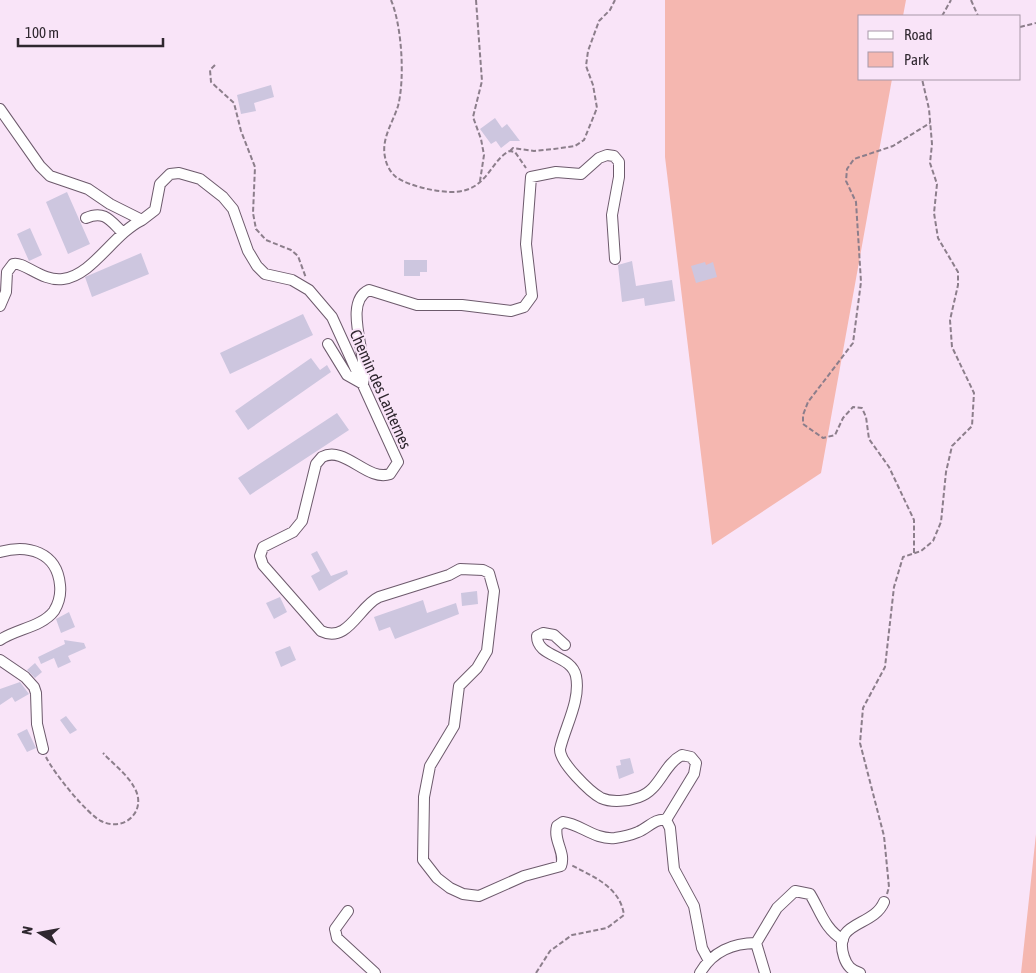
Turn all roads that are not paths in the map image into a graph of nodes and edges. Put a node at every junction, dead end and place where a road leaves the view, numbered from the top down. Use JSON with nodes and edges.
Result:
{"nodes":[{"id":1,"x":0,"y":109,"type":"edge"},
{"id":2,"x":86,"y":218,"type":"dead end"},
{"id":3,"x":142,"y":220,"type":"junction"},
{"id":4,"x":122,"y":232,"type":"junction"},
{"id":5,"x":615,"y":259,"type":"dead end"},
{"id":6,"x":0,"y":306,"type":"edge"},
{"id":7,"x":328,"y":344,"type":"dead end"},
{"id":8,"x":363,"y":384,"type":"junction"},
{"id":9,"x":0,"y":552,"type":"edge"},
{"id":10,"x":0,"y":640,"type":"edge"},
{"id":11,"x":566,"y":645,"type":"dead end"},
{"id":12,"x":0,"y":660,"type":"edge"},
{"id":13,"x":43,"y":749,"type":"road end"},
{"id":14,"x":666,"y":820,"type":"junction"},
{"id":15,"x":884,"y":902,"type":"road end"},
{"id":16,"x":348,"y":911,"type":"dead end"},
{"id":17,"x":843,"y":940,"type":"junction"},
{"id":18,"x":756,"y":943,"type":"junction"},
{"id":19,"x":709,"y":961,"type":"junction"},
{"id":20,"x":375,"y":973,"type":"edge"},
{"id":21,"x":700,"y":973,"type":"edge"},
{"id":22,"x":765,"y":973,"type":"edge"},
{"id":23,"x":860,"y":973,"type":"edge"}],
"edges":[{"from":1,"to":3,"type":"street"},
{"from":2,"to":4,"type":"street"},
{"from":3,"to":4,"type":"street","name":"Chemin des Lanternes"},
{"from":3,"to":8,"type":"street","name":"Chemin des Lanternes"},
{"from":4,"to":6,"type":"street","name":"Chemin des Lanternes"},
{"from":5,"to":8,"type":"street"},
{"from":7,"to":8,"type":"street"},
{"from":8,"to":14,"type":"street","name":"Chemin des Lanternes"},
{"from":9,"to":10,"type":"street"},
{"from":11,"to":14,"type":"street"},
{"from":12,"to":13,"type":"street"},
{"from":14,"to":19,"type":"street"},
{"from":15,"to":17,"type":"street"},
{"from":16,"to":20,"type":"street"},
{"from":17,"to":18,"type":"street"},
{"from":17,"to":23,"type":"street"},
{"from":18,"to":19,"type":"street"},
{"from":18,"to":22,"type":"street"},
{"from":19,"to":21,"type":"street"}]}
